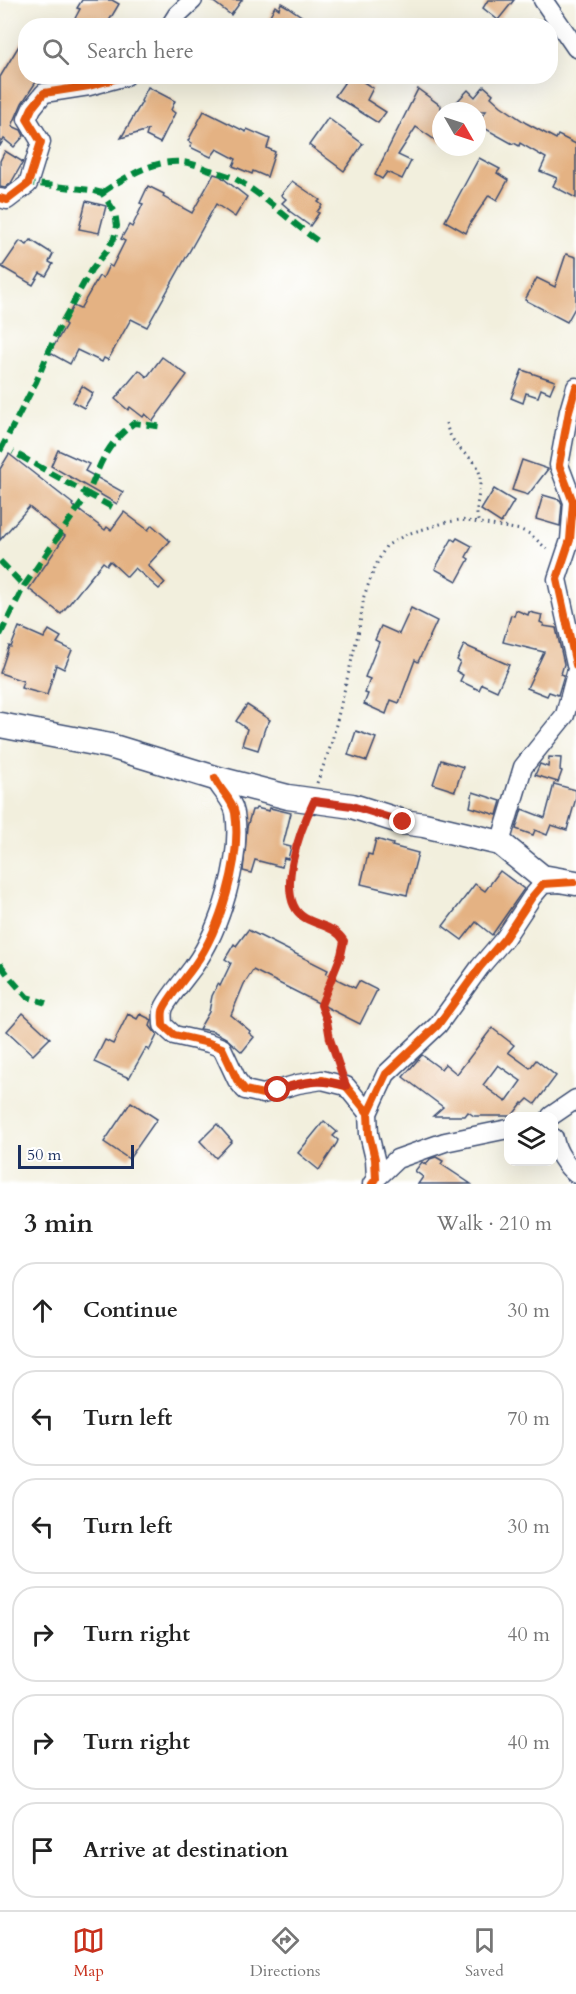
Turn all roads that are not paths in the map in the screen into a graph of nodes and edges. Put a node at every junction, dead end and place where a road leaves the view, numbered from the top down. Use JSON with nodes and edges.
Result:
{"nodes":[{"id":1,"x":193,"y":0,"type":"edge"},
{"id":2,"x":543,"y":0,"type":"edge"},
{"id":3,"x":175,"y":18,"type":"edge"},
{"id":4,"x":555,"y":18,"type":"edge"},
{"id":5,"x":558,"y":22,"type":"edge"},
{"id":6,"x":576,"y":48,"type":"edge"},
{"id":7,"x":96,"y":84,"type":"edge"},
{"id":8,"x":0,"y":198,"type":"edge"},
{"id":9,"x":576,"y":387,"type":"edge"},
{"id":10,"x":576,"y":665,"type":"edge"},
{"id":11,"x":576,"y":673,"type":"edge"},
{"id":12,"x":0,"y":725,"type":"edge"},
{"id":13,"x":215,"y":778,"type":"junction"},
{"id":14,"x":500,"y":843,"type":"junction"},
{"id":15,"x":575,"y":883,"type":"edge"},
{"id":16,"x":576,"y":1100,"type":"edge"},
{"id":17,"x":556,"y":1112,"type":"edge"},
{"id":18,"x":368,"y":1113,"type":"junction"},
{"id":19,"x":504,"y":1131,"type":"edge"},
{"id":20,"x":558,"y":1149,"type":"edge"},
{"id":21,"x":576,"y":1174,"type":"edge"},
{"id":22,"x":374,"y":1181,"type":"edge"}],
"edges":[{"from":1,"to":3,"type":"street"},
{"from":2,"to":4,"type":"street"},
{"from":5,"to":6,"type":"street"},
{"from":7,"to":8,"type":"street"},
{"from":9,"to":10,"type":"street"},
{"from":11,"to":14,"type":"street"},
{"from":12,"to":13,"type":"main road"},
{"from":13,"to":14,"type":"main road"},
{"from":13,"to":18,"type":"street"},
{"from":14,"to":15,"type":"main road"},
{"from":15,"to":18,"type":"street"},
{"from":16,"to":17,"type":"street"},
{"from":18,"to":22,"type":"street"},
{"from":19,"to":22,"type":"street"},
{"from":20,"to":21,"type":"street"}]}
